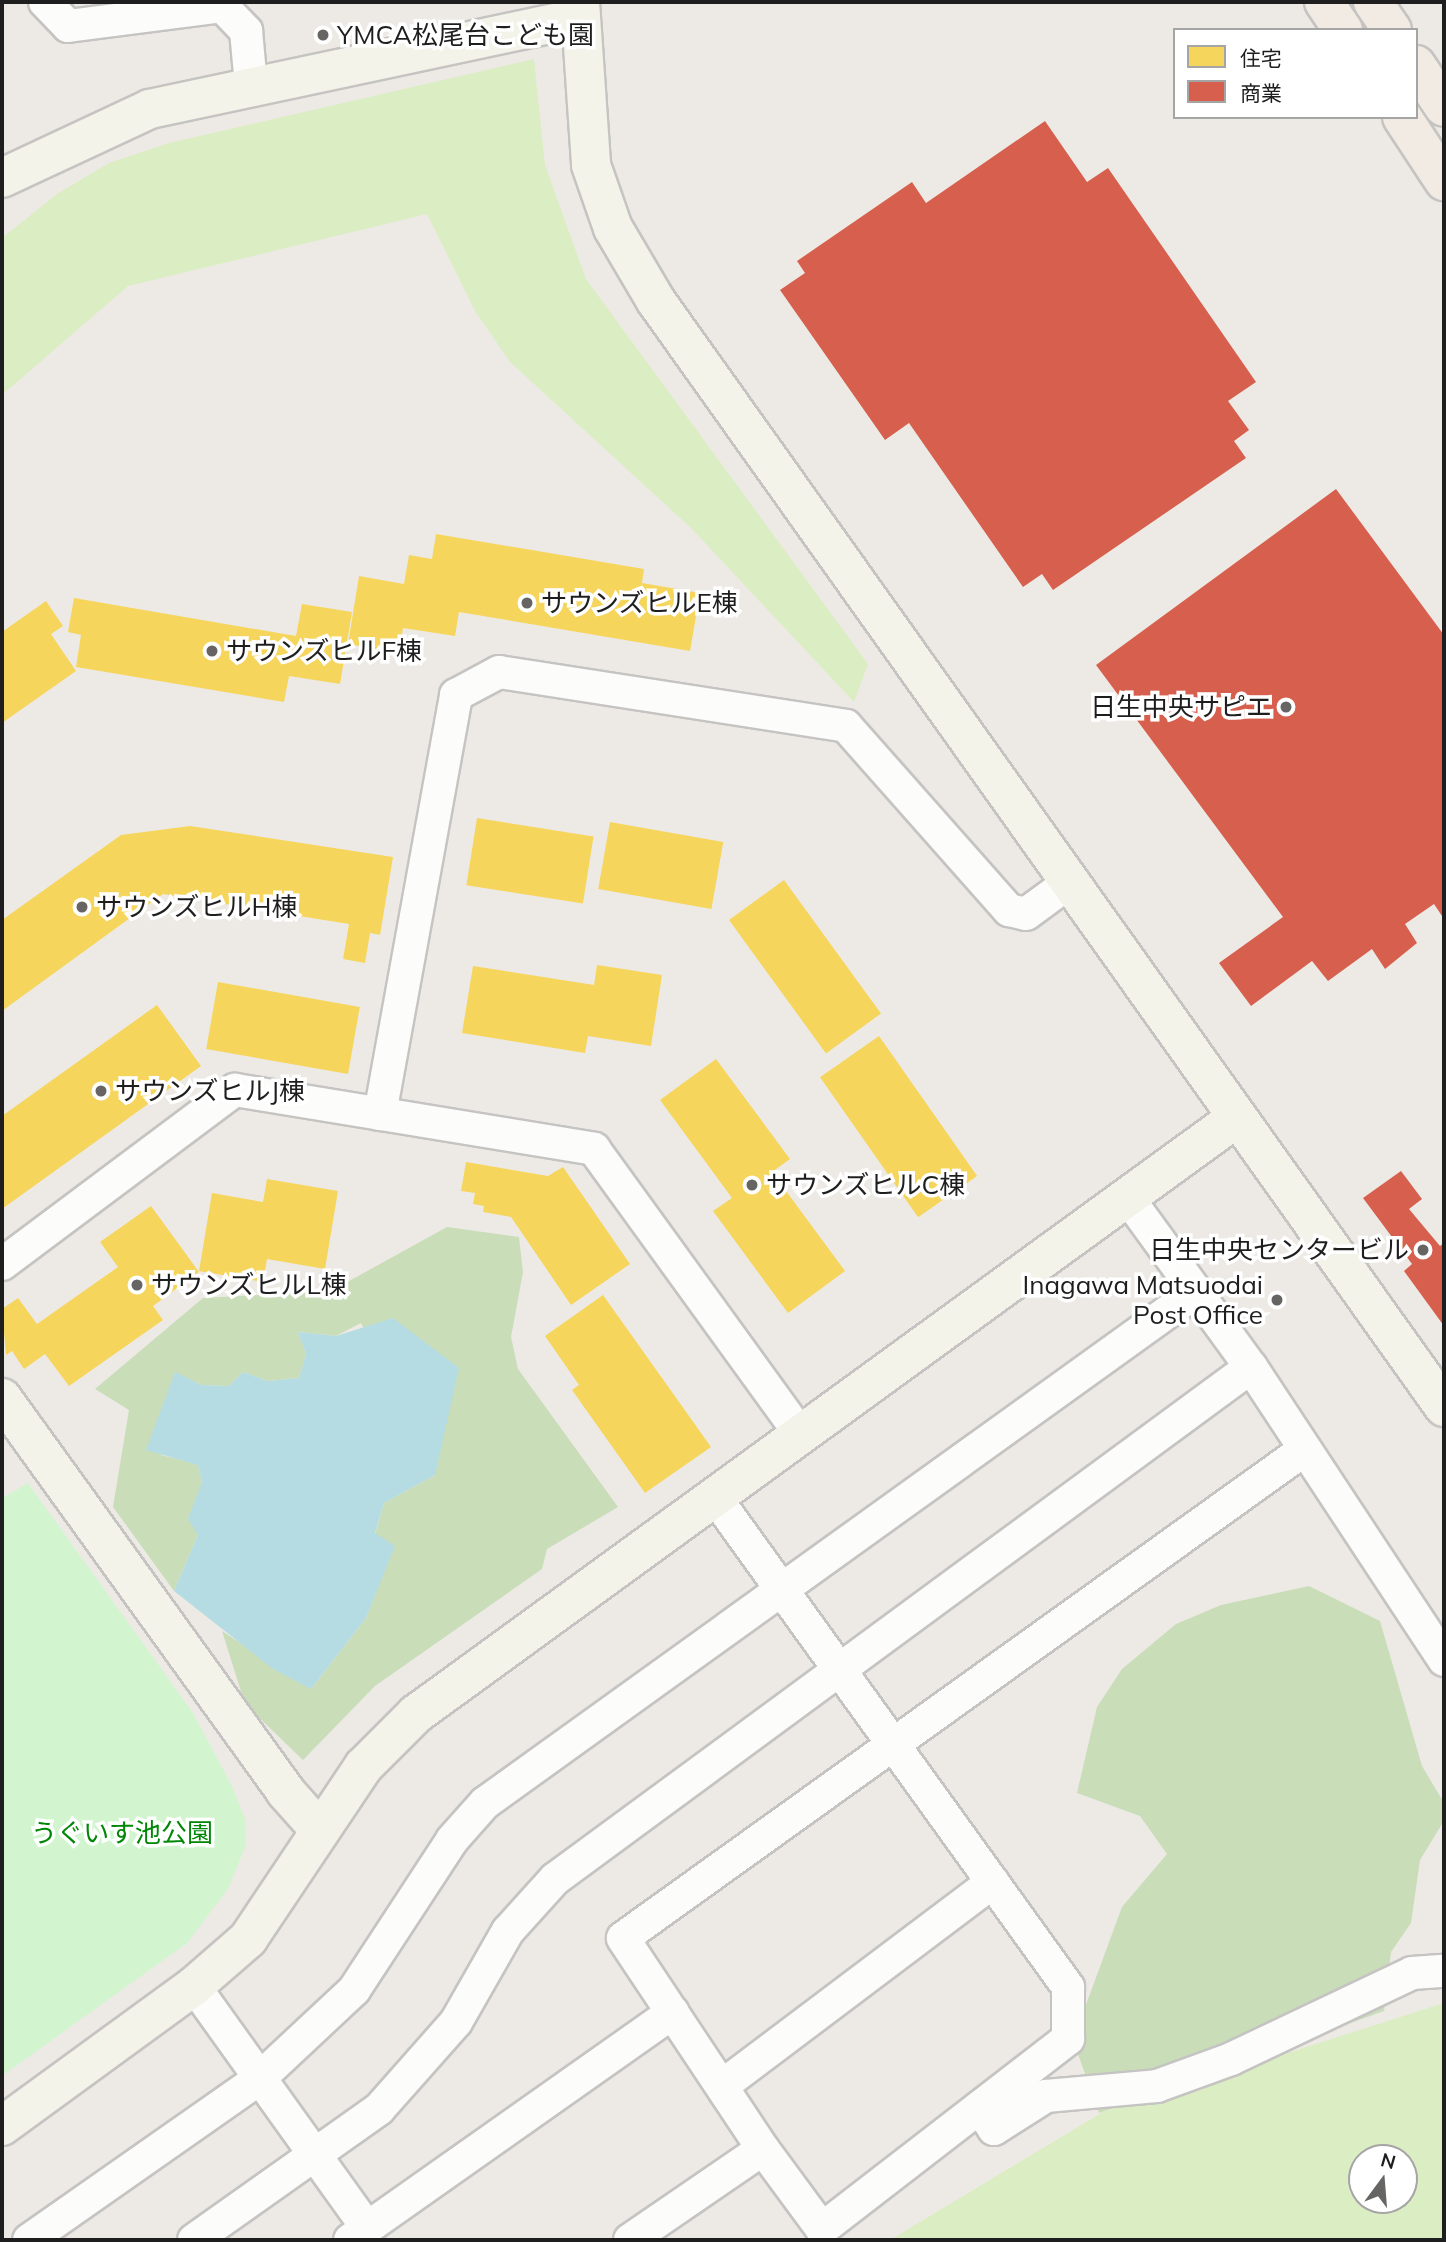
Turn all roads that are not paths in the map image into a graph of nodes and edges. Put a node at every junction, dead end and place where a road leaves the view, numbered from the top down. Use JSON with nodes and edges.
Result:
{"nodes":[{"id":1,"x":45,"y":2,"type":"edge"},
{"id":2,"x":1324,"y":2,"type":"edge"},
{"id":3,"x":1373,"y":2,"type":"edge"},
{"id":4,"x":579,"y":10,"type":"edge"},
{"id":5,"x":1342,"y":28,"type":"edge"},
{"id":6,"x":1391,"y":28,"type":"edge"},
{"id":7,"x":1418,"y":68,"type":"edge"},
{"id":8,"x":251,"y":85,"type":"junction"},
{"id":9,"x":1444,"y":107,"type":"edge"},
{"id":10,"x":1403,"y":119,"type":"edge"},
{"id":11,"x":2,"y":178,"type":"edge"},
{"id":12,"x":1444,"y":181,"type":"edge"},
{"id":13,"x":1071,"y":881,"type":"junction"},
{"id":14,"x":380,"y":1114,"type":"junction"},
{"id":15,"x":1235,"y":1119,"type":"junction"},
{"id":16,"x":1128,"y":1198,"type":"junction"},
{"id":17,"x":2,"y":1265,"type":"edge"},
{"id":18,"x":1194,"y":1293,"type":"junction"},
{"id":19,"x":1251,"y":1367,"type":"junction"},
{"id":20,"x":2,"y":1398,"type":"edge"},
{"id":21,"x":1444,"y":1407,"type":"edge"},
{"id":22,"x":802,"y":1435,"type":"junction"},
{"id":23,"x":1304,"y":1450,"type":"junction"},
{"id":24,"x":715,"y":1497,"type":"junction"},
{"id":25,"x":785,"y":1593,"type":"junction"},
{"id":26,"x":1444,"y":1660,"type":"edge"},
{"id":27,"x":841,"y":1671,"type":"junction"},
{"id":28,"x":893,"y":1744,"type":"junction"},
{"id":29,"x":318,"y":1828,"type":"junction"},
{"id":30,"x":993,"y":1882,"type":"junction"},
{"id":31,"x":1444,"y":1971,"type":"edge"},
{"id":32,"x":194,"y":1986,"type":"junction"},
{"id":33,"x":673,"y":2012,"type":"junction"},
{"id":34,"x":260,"y":2078,"type":"junction"},
{"id":35,"x":722,"y":2086,"type":"junction"},
{"id":36,"x":980,"y":2107,"type":"junction"},
{"id":37,"x":2,"y":2126,"type":"edge"},
{"id":38,"x":763,"y":2149,"type":"junction"},
{"id":39,"x":315,"y":2155,"type":"junction"},
{"id":40,"x":358,"y":2234,"type":"edge"},
{"id":41,"x":29,"y":2240,"type":"edge"},
{"id":42,"x":194,"y":2240,"type":"edge"},
{"id":43,"x":630,"y":2240,"type":"edge"}],
"edges":[{"from":1,"to":8,"type":"street"},
{"from":2,"to":5,"type":"main road"},
{"from":3,"to":6,"type":"main road"},
{"from":4,"to":8,"type":"street"},
{"from":4,"to":13,"type":"street"},
{"from":7,"to":9,"type":"main road"},
{"from":8,"to":11,"type":"street"},
{"from":10,"to":12,"type":"main road"},
{"from":13,"to":14,"type":"street"},
{"from":13,"to":15,"type":"street"},
{"from":14,"to":17,"type":"street"},
{"from":14,"to":22,"type":"street"},
{"from":15,"to":16,"type":"street"},
{"from":15,"to":21,"type":"street"},
{"from":16,"to":18,"type":"street"},
{"from":16,"to":22,"type":"street"},
{"from":18,"to":19,"type":"street"},
{"from":18,"to":25,"type":"street"},
{"from":19,"to":23,"type":"street"},
{"from":19,"to":27,"type":"street"},
{"from":20,"to":29,"type":"street"},
{"from":22,"to":24,"type":"street"},
{"from":23,"to":26,"type":"street"},
{"from":23,"to":28,"type":"street"},
{"from":24,"to":25,"type":"street"},
{"from":24,"to":29,"type":"street"},
{"from":25,"to":27,"type":"street"},
{"from":25,"to":34,"type":"street"},
{"from":27,"to":28,"type":"street"},
{"from":27,"to":39,"type":"street"},
{"from":28,"to":30,"type":"street"},
{"from":28,"to":33,"type":"street"},
{"from":29,"to":32,"type":"street"},
{"from":30,"to":35,"type":"street"},
{"from":30,"to":36,"type":"street"},
{"from":31,"to":36,"type":"street"},
{"from":32,"to":34,"type":"street"},
{"from":32,"to":37,"type":"street"},
{"from":33,"to":35,"type":"street"},
{"from":33,"to":40,"type":"street"},
{"from":34,"to":39,"type":"street"},
{"from":34,"to":41,"type":"street"},
{"from":35,"to":38,"type":"street"},
{"from":36,"to":38,"type":"street"},
{"from":38,"to":43,"type":"street"},
{"from":39,"to":40,"type":"street"},
{"from":39,"to":42,"type":"street"}]}
